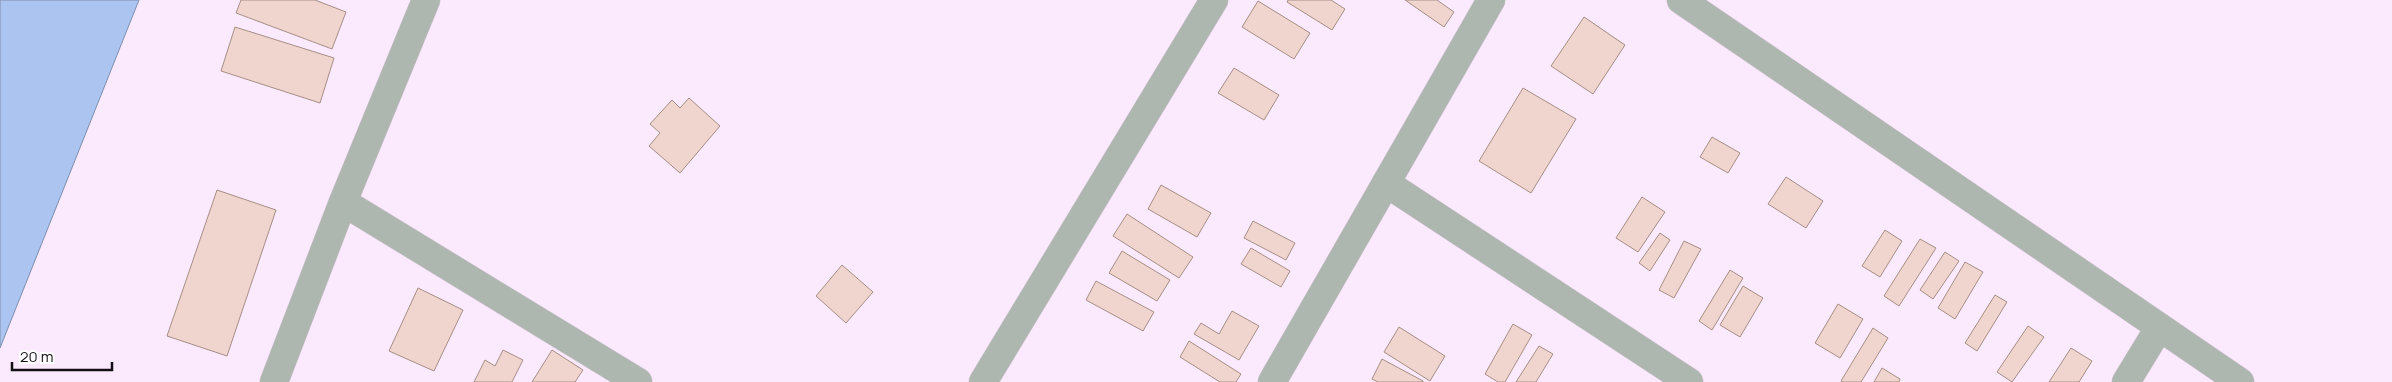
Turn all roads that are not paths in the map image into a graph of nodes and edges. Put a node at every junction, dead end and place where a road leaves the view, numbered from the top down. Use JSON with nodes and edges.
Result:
{"nodes":[{"id":1,"x":426,"y":0,"type":"edge"},
{"id":2,"x":1214,"y":0,"type":"edge"},
{"id":3,"x":1491,"y":0,"type":"edge"},
{"id":4,"x":1681,"y":0,"type":"edge"},
{"id":5,"x":1386,"y":183,"type":"junction"},
{"id":6,"x":343,"y":202,"type":"junction"},
{"id":7,"x":2159,"y":328,"type":"junction"},
{"id":8,"x":274,"y":382,"type":"edge"},
{"id":9,"x":638,"y":382,"type":"edge"},
{"id":10,"x":983,"y":382,"type":"edge"},
{"id":11,"x":1272,"y":382,"type":"edge"},
{"id":12,"x":1689,"y":382,"type":"edge"},
{"id":13,"x":2126,"y":382,"type":"edge"},
{"id":14,"x":2240,"y":382,"type":"edge"}],
"edges":[{"from":1,"to":6,"type":"street"},
{"from":2,"to":10,"type":"street"},
{"from":3,"to":5,"type":"street"},
{"from":4,"to":7,"type":"street"},
{"from":5,"to":11,"type":"street"},
{"from":5,"to":12,"type":"street"},
{"from":6,"to":8,"type":"street"},
{"from":6,"to":9,"type":"street"},
{"from":7,"to":13,"type":"street"},
{"from":7,"to":14,"type":"street"}]}
